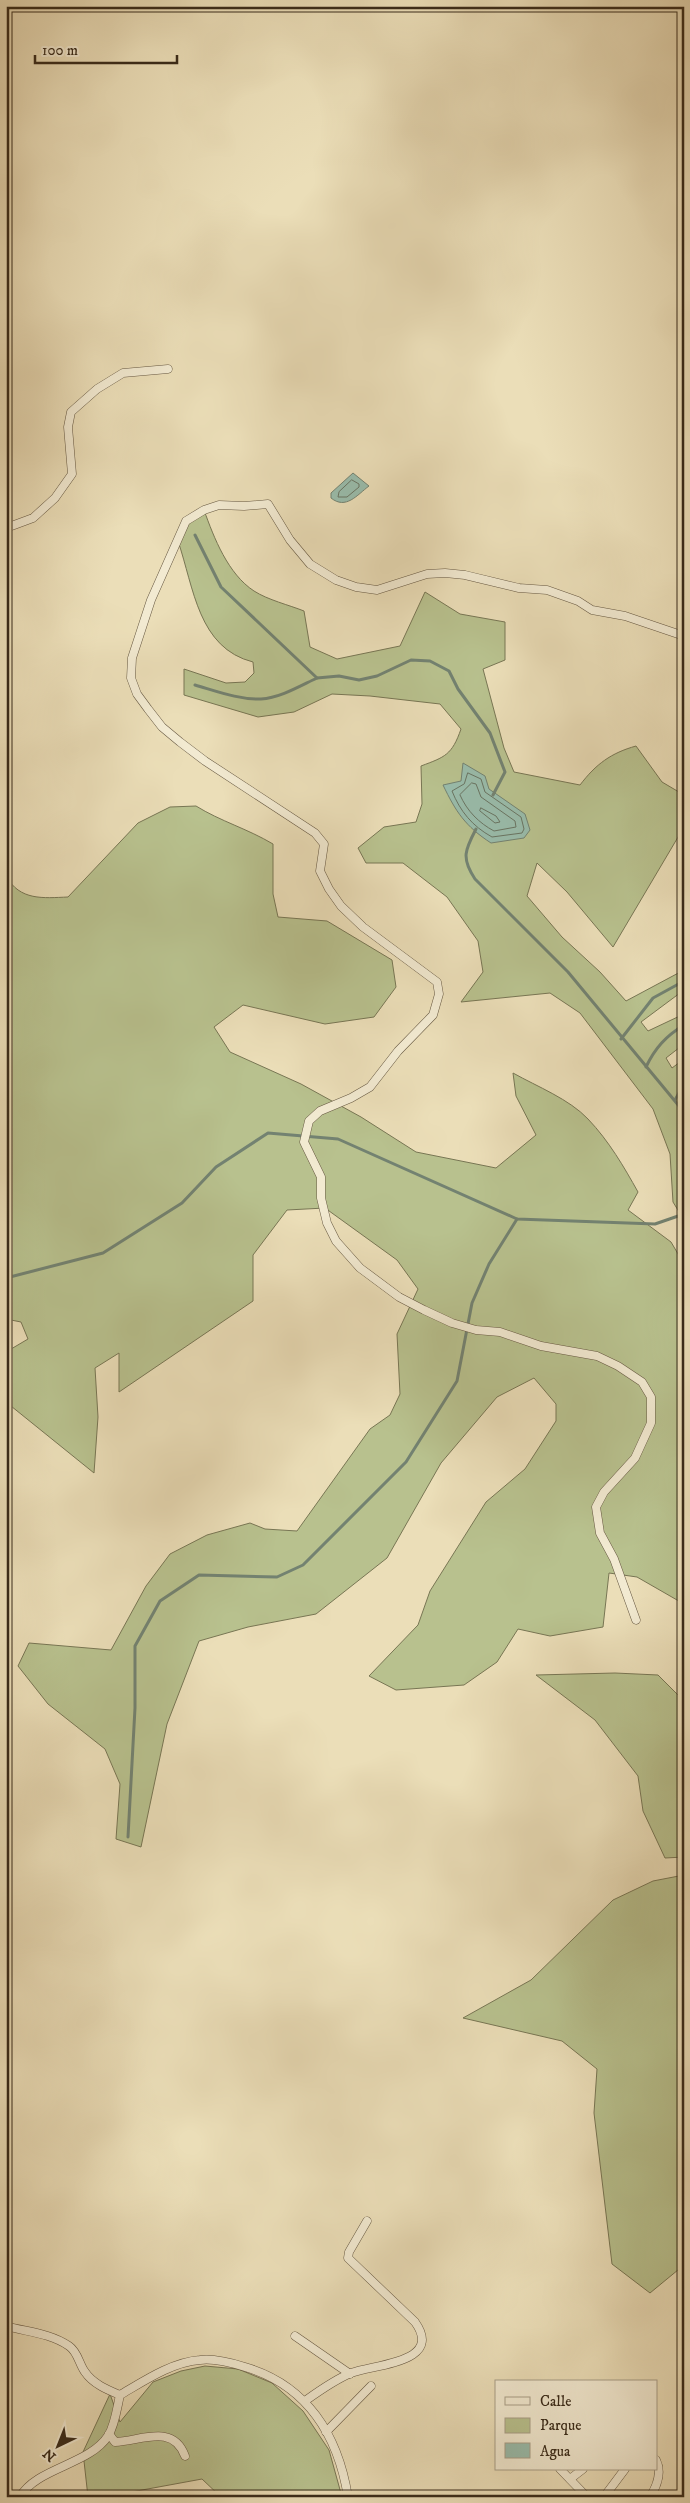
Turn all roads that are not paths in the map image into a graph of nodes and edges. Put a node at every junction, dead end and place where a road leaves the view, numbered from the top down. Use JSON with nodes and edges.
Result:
{"nodes":[{"id":1,"x":168,"y":369,"type":"dead end"},
{"id":2,"x":6,"y":528,"type":"edge"},
{"id":3,"x":684,"y":636,"type":"edge"},
{"id":4,"x":636,"y":1620,"type":"dead end"},
{"id":5,"x":367,"y":2221,"type":"dead end"},
{"id":6,"x":6,"y":2326,"type":"edge"},
{"id":7,"x":295,"y":2336,"type":"dead end"},
{"id":8,"x":350,"y":2374,"type":"junction"},
{"id":9,"x":371,"y":2386,"type":"dead end"},
{"id":10,"x":120,"y":2395,"type":"junction"},
{"id":11,"x":304,"y":2401,"type":"junction"},
{"id":12,"x":326,"y":2432,"type":"junction"},
{"id":13,"x":109,"y":2434,"type":"junction"},
{"id":14,"x":186,"y":2456,"type":"dead end"},
{"id":15,"x":658,"y":2469,"type":"edge"},
{"id":16,"x":561,"y":2470,"type":"edge"},
{"id":17,"x":582,"y":2470,"type":"edge"},
{"id":18,"x":624,"y":2470,"type":"edge"},
{"id":19,"x":570,"y":2479,"type":"junction"},
{"id":20,"x":20,"y":2497,"type":"edge"},
{"id":21,"x":348,"y":2497,"type":"edge"},
{"id":22,"x":587,"y":2497,"type":"edge"},
{"id":23,"x":604,"y":2497,"type":"edge"},
{"id":24,"x":650,"y":2497,"type":"edge"}],
"edges":[{"from":1,"to":2,"type":"street"},
{"from":3,"to":4,"type":"street"},
{"from":5,"to":8,"type":"street"},
{"from":6,"to":10,"type":"street"},
{"from":7,"to":8,"type":"street"},
{"from":8,"to":11,"type":"street"},
{"from":9,"to":12,"type":"street"},
{"from":10,"to":11,"type":"street"},
{"from":10,"to":13,"type":"street"},
{"from":11,"to":12,"type":"street"},
{"from":12,"to":21,"type":"street"},
{"from":13,"to":14,"type":"street"},
{"from":13,"to":20,"type":"street"},
{"from":15,"to":24,"type":"street"},
{"from":16,"to":19,"type":"street"},
{"from":17,"to":19,"type":"street"},
{"from":18,"to":23,"type":"street"},
{"from":19,"to":22,"type":"street"}]}
